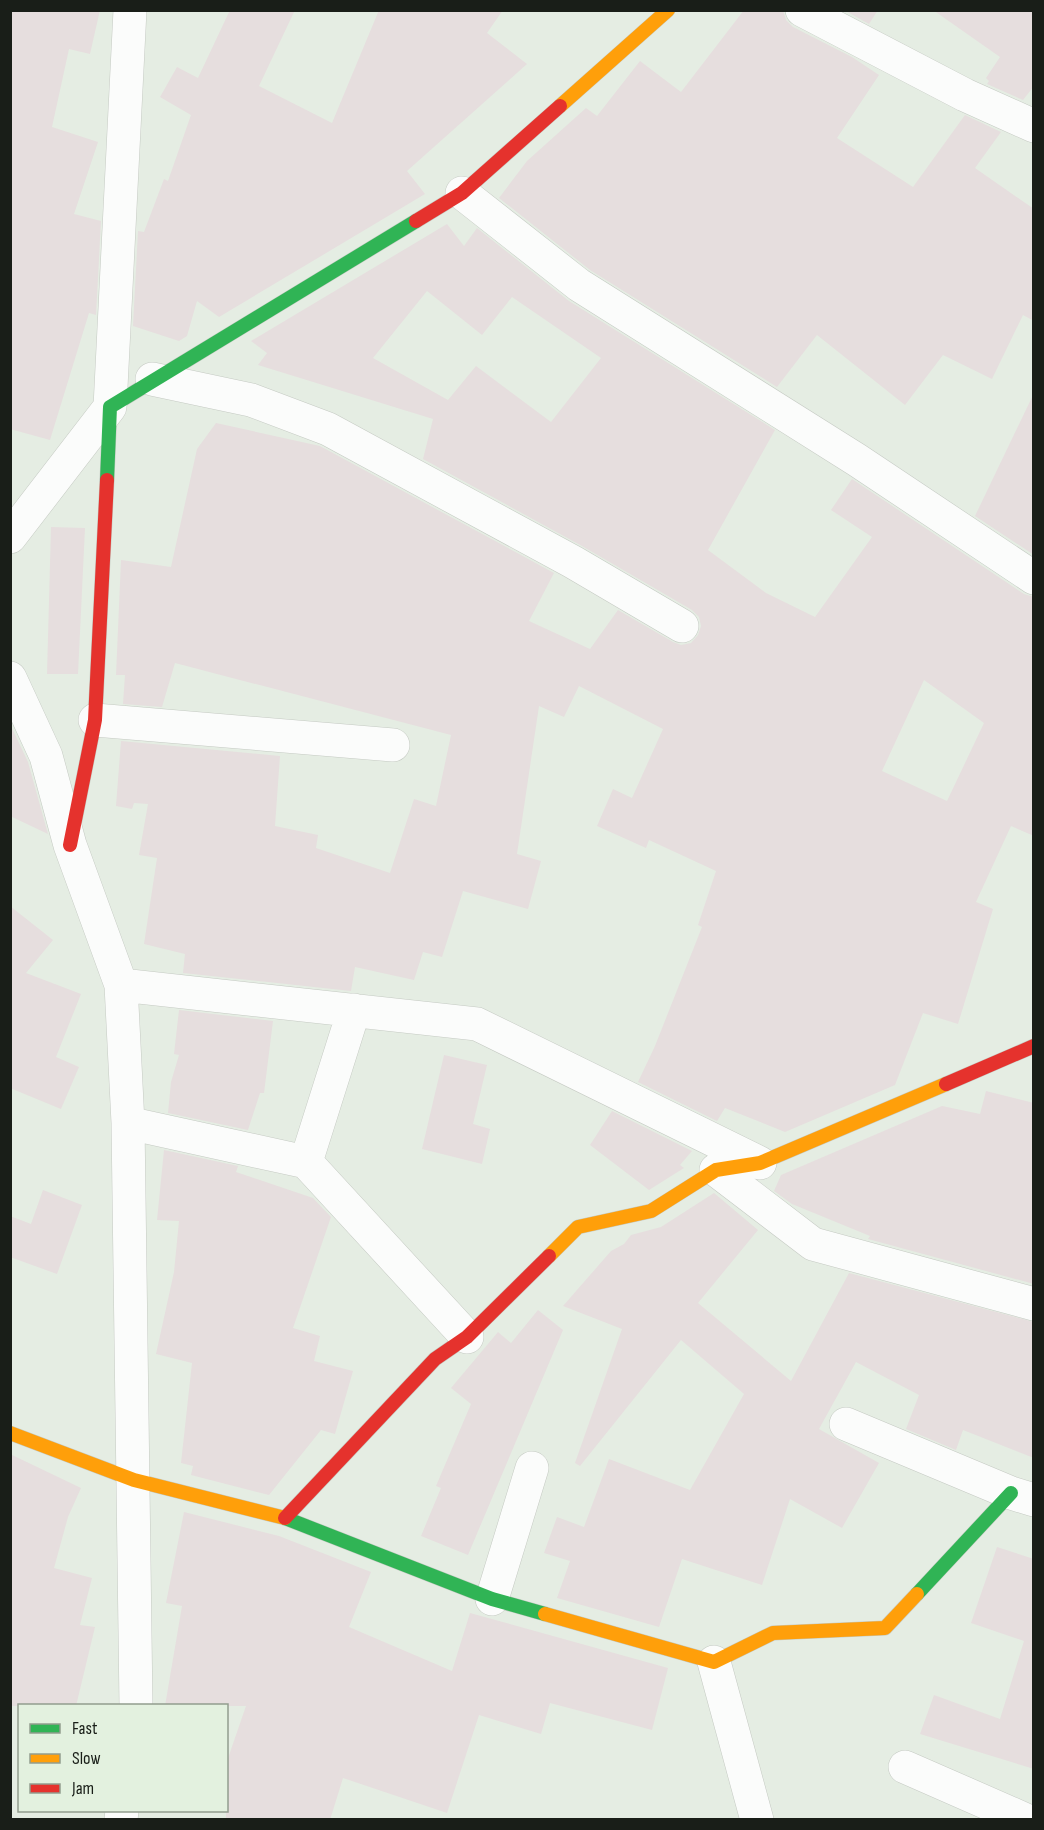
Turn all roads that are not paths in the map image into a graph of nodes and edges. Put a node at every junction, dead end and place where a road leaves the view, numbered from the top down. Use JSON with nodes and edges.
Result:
{"nodes":[{"id":1,"x":130,"y":10,"type":"edge"},
{"id":2,"x":668,"y":10,"type":"edge"},
{"id":3,"x":802,"y":10,"type":"edge"},
{"id":4,"x":1034,"y":126,"type":"edge"},
{"id":5,"x":462,"y":193,"type":"junction"},
{"id":6,"x":152,"y":379,"type":"junction"},
{"id":7,"x":110,"y":407,"type":"junction"},
{"id":8,"x":10,"y":537,"type":"edge"},
{"id":9,"x":1034,"y":578,"type":"edge"},
{"id":10,"x":682,"y":626,"type":"dead end"},
{"id":11,"x":10,"y":678,"type":"edge"},
{"id":12,"x":95,"y":720,"type":"junction"},
{"id":13,"x":393,"y":745,"type":"dead end"},
{"id":14,"x":70,"y":845,"type":"junction"},
{"id":15,"x":121,"y":985,"type":"junction"},
{"id":16,"x":354,"y":1010,"type":"junction"},
{"id":17,"x":1034,"y":1046,"type":"edge"},
{"id":18,"x":128,"y":1123,"type":"junction"},
{"id":19,"x":306,"y":1162,"type":"junction"},
{"id":20,"x":760,"y":1163,"type":"junction"},
{"id":21,"x":716,"y":1170,"type":"junction"},
{"id":22,"x":1034,"y":1304,"type":"edge"},
{"id":23,"x":466,"y":1337,"type":"junction"},
{"id":24,"x":846,"y":1424,"type":"dead end"},
{"id":25,"x":10,"y":1433,"type":"edge"},
{"id":26,"x":532,"y":1468,"type":"dead end"},
{"id":27,"x":134,"y":1480,"type":"junction"},
{"id":28,"x":1022,"y":1497,"type":"edge"},
{"id":29,"x":285,"y":1518,"type":"junction"},
{"id":30,"x":492,"y":1599,"type":"junction"},
{"id":31,"x":714,"y":1662,"type":"junction"},
{"id":32,"x":136,"y":1704,"type":"edge"},
{"id":33,"x":904,"y":1767,"type":"dead end"},
{"id":34,"x":757,"y":1820,"type":"edge"},
{"id":35,"x":1026,"y":1820,"type":"edge"}],
"edges":[{"from":1,"to":7,"type":"street"},
{"from":2,"to":5,"type":"street"},
{"from":3,"to":4,"type":"street"},
{"from":5,"to":6,"type":"street"},
{"from":5,"to":9,"type":"street"},
{"from":6,"to":7,"type":"street"},
{"from":6,"to":10,"type":"street"},
{"from":7,"to":8,"type":"street"},
{"from":7,"to":12,"type":"street"},
{"from":11,"to":14,"type":"street"},
{"from":12,"to":13,"type":"street"},
{"from":12,"to":14,"type":"street"},
{"from":14,"to":15,"type":"street"},
{"from":15,"to":16,"type":"street"},
{"from":15,"to":18,"type":"street"},
{"from":16,"to":19,"type":"street"},
{"from":16,"to":20,"type":"street"},
{"from":17,"to":20,"type":"street"},
{"from":18,"to":19,"type":"street"},
{"from":18,"to":27,"type":"street"},
{"from":19,"to":23,"type":"street"},
{"from":20,"to":21,"type":"street"},
{"from":21,"to":22,"type":"street"},
{"from":21,"to":23,"type":"street"},
{"from":23,"to":29,"type":"street"},
{"from":24,"to":28,"type":"street"},
{"from":25,"to":27,"type":"street"},
{"from":26,"to":30,"type":"street"},
{"from":27,"to":29,"type":"street"},
{"from":27,"to":32,"type":"street"},
{"from":28,"to":31,"type":"street"},
{"from":29,"to":30,"type":"street"},
{"from":30,"to":31,"type":"street"},
{"from":31,"to":34,"type":"street"},
{"from":33,"to":35,"type":"street"}]}
